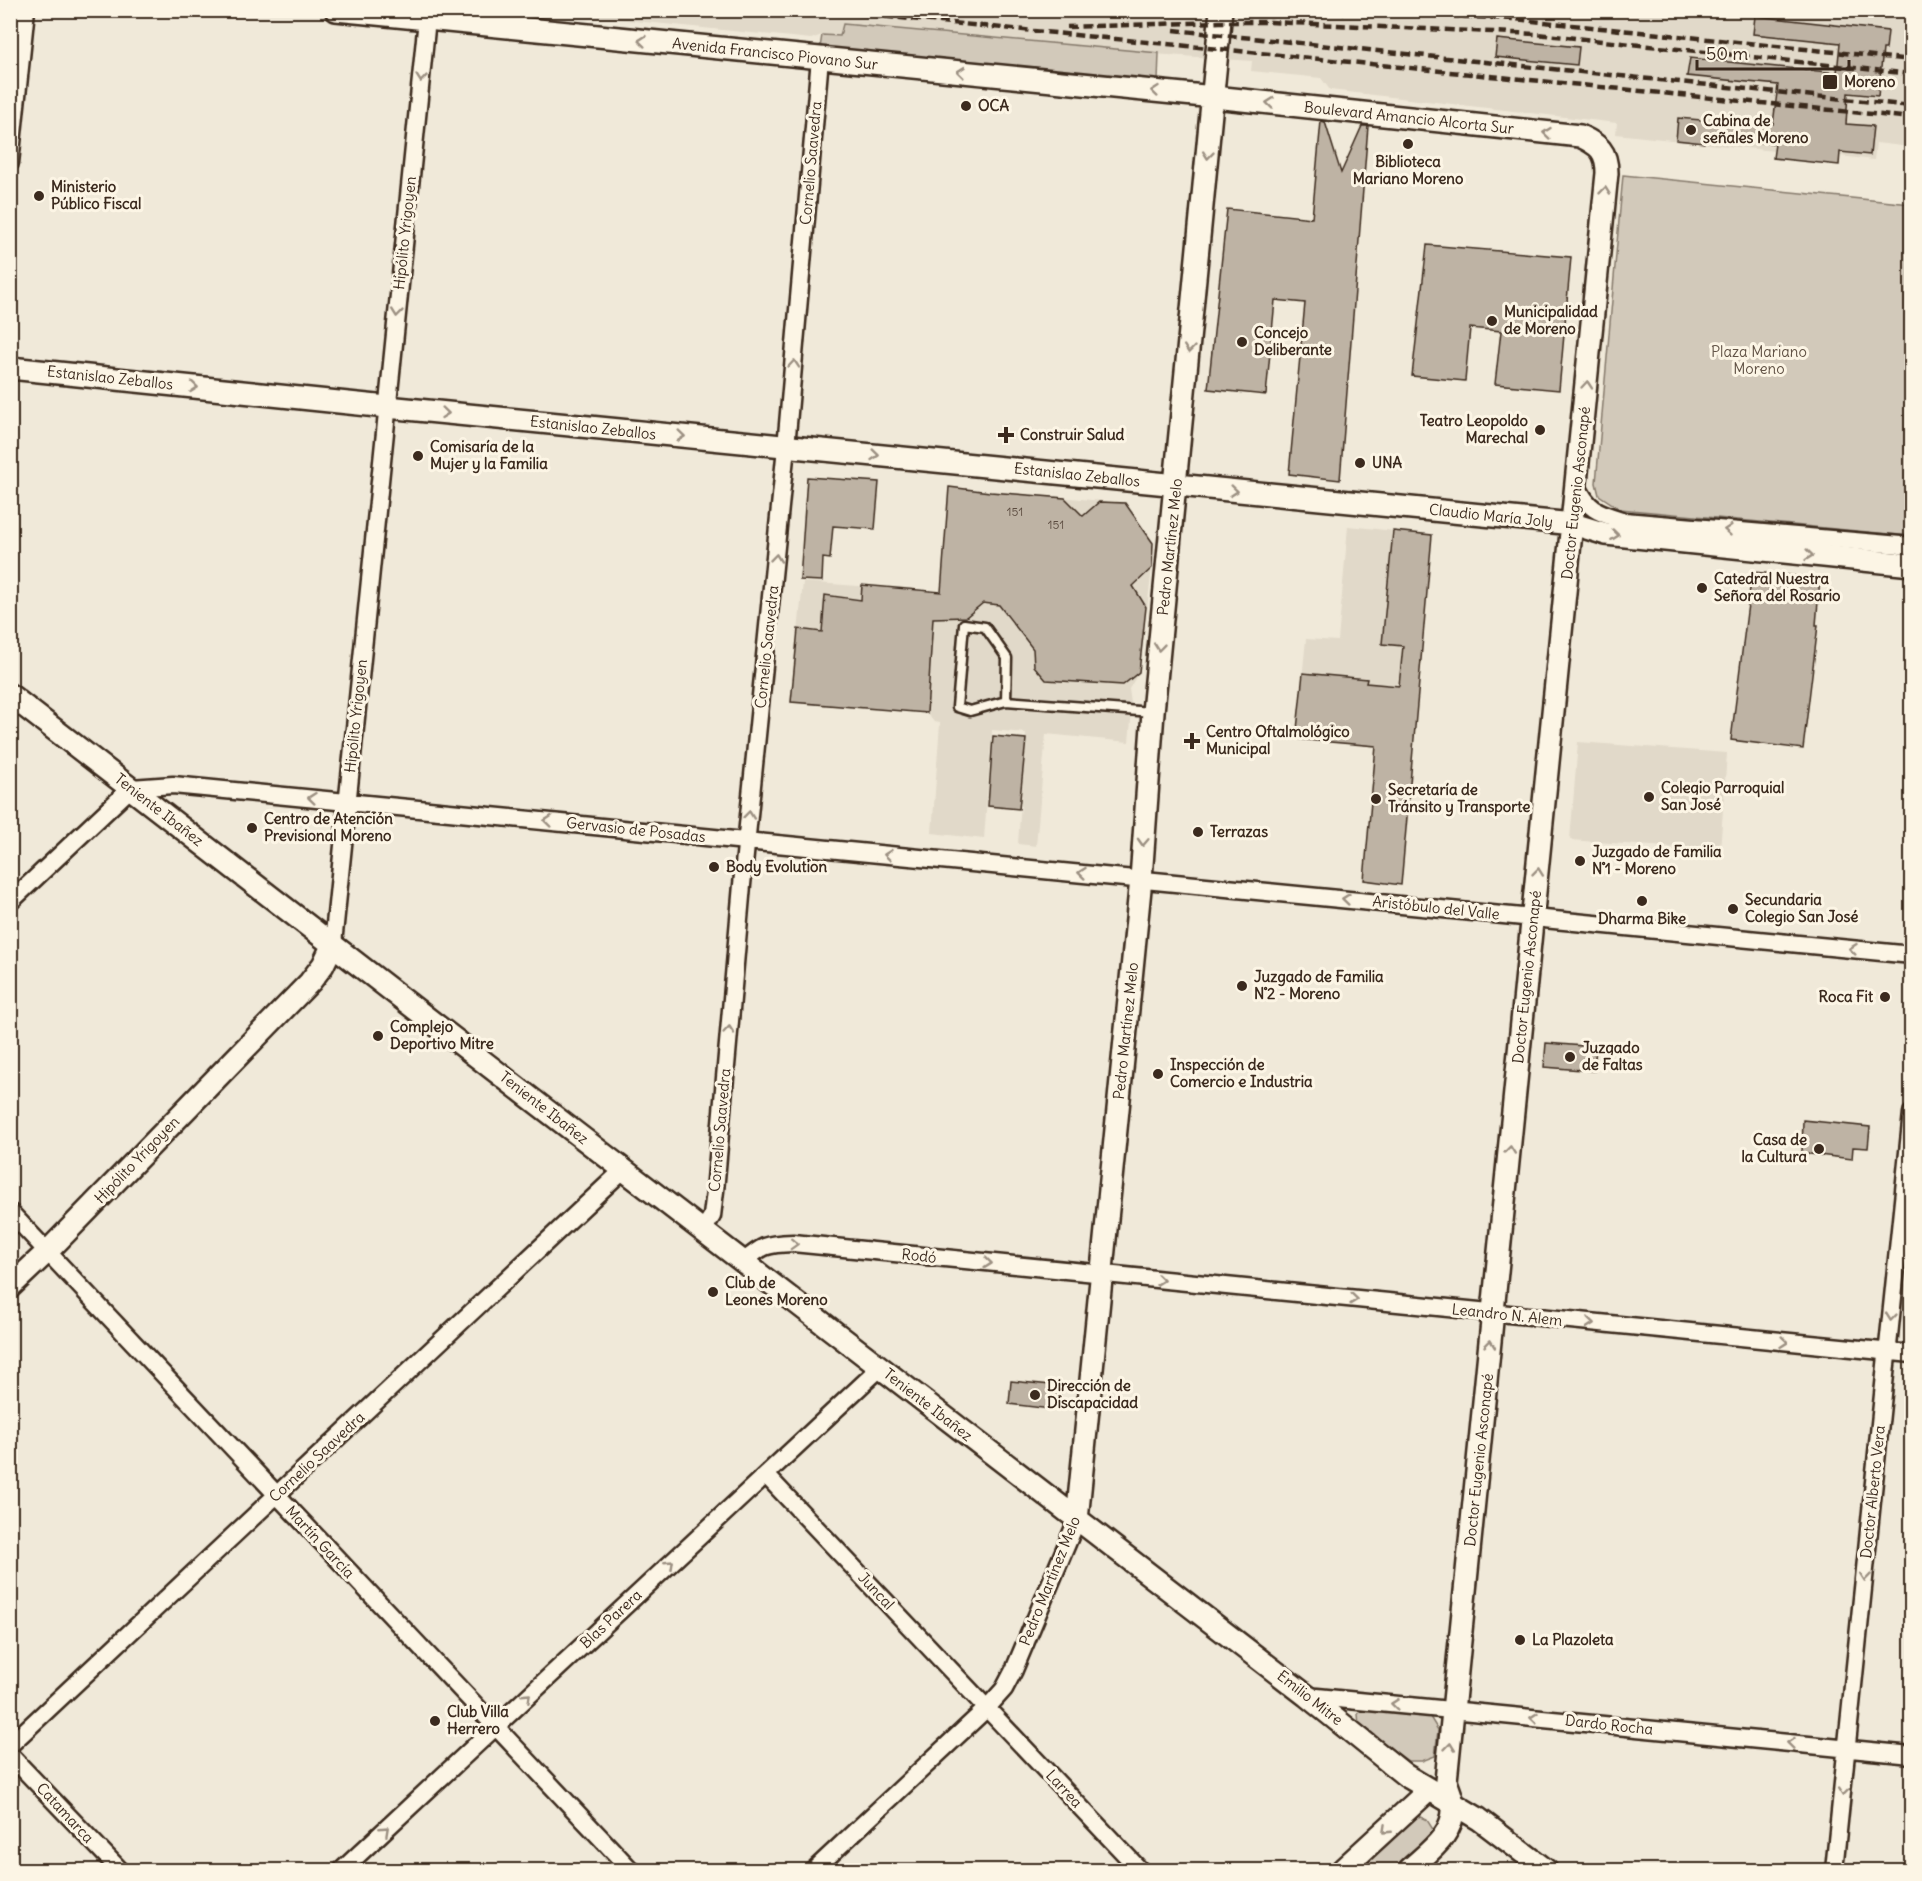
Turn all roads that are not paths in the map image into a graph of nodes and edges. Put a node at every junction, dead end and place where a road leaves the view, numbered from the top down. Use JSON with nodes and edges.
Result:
{"nodes":[{"id":1,"x":26,"y":10,"type":"edge"},
{"id":2,"x":336,"y":10,"type":"edge"},
{"id":3,"x":1221,"y":10,"type":"edge"},
{"id":4,"x":427,"y":19,"type":"junction"},
{"id":5,"x":820,"y":58,"type":"junction"},
{"id":6,"x":1214,"y":97,"type":"junction"},
{"id":7,"x":1601,"y":150,"type":"joint"},
{"id":8,"x":10,"y":163,"type":"edge"},
{"id":9,"x":10,"y":368,"type":"edge"},
{"id":10,"x":387,"y":407,"type":"junction"},
{"id":11,"x":786,"y":447,"type":"junction"},
{"id":12,"x":1176,"y":485,"type":"junction"},
{"id":13,"x":1577,"y":485,"type":"junction"},
{"id":14,"x":1573,"y":524,"type":"junction"},
{"id":15,"x":1911,"y":546,"type":"edge"},
{"id":16,"x":1911,"y":565,"type":"edge"},
{"id":17,"x":10,"y":695,"type":"edge"},
{"id":18,"x":1006,"y":701,"type":"junction"},
{"id":19,"x":1153,"y":712,"type":"junction"},
{"id":20,"x":130,"y":788,"type":"junction"},
{"id":21,"x":348,"y":802,"type":"junction"},
{"id":22,"x":747,"y":841,"type":"junction"},
{"id":23,"x":1141,"y":879,"type":"junction"},
{"id":24,"x":10,"y":902,"type":"edge"},
{"id":25,"x":1533,"y":918,"type":"junction"},
{"id":26,"x":333,"y":944,"type":"junction"},
{"id":27,"x":1911,"y":955,"type":"edge"},
{"id":28,"x":1911,"y":1113,"type":"edge"},
{"id":29,"x":623,"y":1170,"type":"junction"},
{"id":30,"x":10,"y":1212,"type":"edge"},
{"id":31,"x":702,"y":1232,"type":"junction"},
{"id":32,"x":48,"y":1251,"type":"junction"},
{"id":33,"x":742,"y":1263,"type":"junction"},
{"id":34,"x":1102,"y":1274,"type":"junction"},
{"id":35,"x":10,"y":1287,"type":"edge"},
{"id":36,"x":1493,"y":1313,"type":"junction"},
{"id":37,"x":1887,"y":1352,"type":"junction"},
{"id":38,"x":1911,"y":1354,"type":"edge"},
{"id":39,"x":880,"y":1368,"type":"junction"},
{"id":40,"x":766,"y":1475,"type":"junction"},
{"id":41,"x":276,"y":1496,"type":"junction"},
{"id":42,"x":1077,"y":1520,"type":"junction"},
{"id":43,"x":1307,"y":1696,"type":"junction"},
{"id":44,"x":987,"y":1708,"type":"junction"},
{"id":45,"x":1453,"y":1710,"type":"junction"},
{"id":46,"x":495,"y":1726,"type":"junction"},
{"id":47,"x":10,"y":1745,"type":"edge"},
{"id":48,"x":1847,"y":1749,"type":"junction"},
{"id":49,"x":10,"y":1755,"type":"edge"},
{"id":50,"x":1911,"y":1755,"type":"edge"},
{"id":51,"x":1429,"y":1790,"type":"junction"},
{"id":52,"x":1453,"y":1804,"type":"junction"},
{"id":53,"x":120,"y":1870,"type":"edge"},
{"id":54,"x":342,"y":1870,"type":"edge"},
{"id":55,"x":631,"y":1870,"type":"edge"},
{"id":56,"x":814,"y":1870,"type":"edge"},
{"id":57,"x":1140,"y":1870,"type":"edge"},
{"id":58,"x":1342,"y":1870,"type":"edge"},
{"id":59,"x":1409,"y":1870,"type":"edge"},
{"id":60,"x":1546,"y":1870,"type":"edge"},
{"id":61,"x":1834,"y":1870,"type":"edge"}],
"edges":[{"from":1,"to":8,"type":"street"},
{"from":2,"to":4,"type":"street","name":"Avenida Francisco Piovano Sur"},
{"from":3,"to":6,"type":"street","name":"Pedro Martínez Melo"},
{"from":5,"to":4,"type":"street","name":"Avenida Francisco Piovano Sur","one_way":true},
{"from":4,"to":10,"type":"street","name":"Hipólito Yrigoyen","one_way":true},
{"from":6,"to":5,"type":"street","name":"Avenida Francisco Piovano Sur","one_way":true},
{"from":11,"to":5,"type":"street","name":"Cornelio Saavedra","one_way":true},
{"from":7,"to":6,"type":"street","name":"Boulevard Amancio Alcorta Sur","one_way":true},
{"from":6,"to":12,"type":"street","name":"Pedro Martínez Melo","one_way":true},
{"from":13,"to":7,"type":"street","name":"Doctor Eugenio Asconapé","one_way":true},
{"from":9,"to":10,"type":"street","name":"Estanislao Zeballos","one_way":true},
{"from":10,"to":11,"type":"street","name":"Estanislao Zeballos","one_way":true},
{"from":10,"to":21,"type":"street","name":"Hipólito Yrigoyen"},
{"from":11,"to":12,"type":"street","name":"Estanislao Zeballos","one_way":true},
{"from":22,"to":11,"type":"street","name":"Cornelio Saavedra","one_way":true},
{"from":12,"to":14,"type":"street","name":"Claudio María Joly","one_way":true},
{"from":12,"to":19,"type":"street","name":"Pedro Martínez Melo","one_way":true},
{"from":13,"to":14,"type":"street","name":"Doctor Eugenio Asconapé"},
{"from":15,"to":13,"type":"street","one_way":true},
{"from":14,"to":16,"type":"street","name":"Claudio María Joly","one_way":true},
{"from":25,"to":14,"type":"street","name":"Doctor Eugenio Asconapé","one_way":true},
{"from":17,"to":20,"type":"street","name":"Teniente Ibañez"},
{"from":18,"to":18,"type":"lane"},
{"from":18,"to":19,"type":"lane"},
{"from":19,"to":23,"type":"street","name":"Pedro Martínez Melo","one_way":true},
{"from":21,"to":20,"type":"street","name":"Gervasio de Posadas","one_way":true},
{"from":20,"to":24,"type":"street"},
{"from":20,"to":26,"type":"street","name":"Teniente Ibañez"},
{"from":22,"to":21,"type":"street","name":"Gervasio de Posadas","one_way":true},
{"from":21,"to":26,"type":"street","name":"Hipólito Yrigoyen"},
{"from":23,"to":22,"type":"street","name":"Gervasio de Posadas","one_way":true},
{"from":31,"to":22,"type":"street","name":"Cornelio Saavedra","one_way":true},
{"from":25,"to":23,"type":"street","name":"Aristóbulo del Valle","one_way":true},
{"from":23,"to":34,"type":"street","name":"Pedro Martínez Melo"},
{"from":27,"to":25,"type":"street","name":"Aristóbulo del Valle","one_way":true},
{"from":36,"to":25,"type":"street","name":"Doctor Eugenio Asconapé","one_way":true},
{"from":26,"to":29,"type":"street","name":"Teniente Ibañez"},
{"from":26,"to":32,"type":"street","name":"Hipólito Yrigoyen"},
{"from":28,"to":37,"type":"street","name":"Doctor Alberto Vera","one_way":true},
{"from":29,"to":31,"type":"street","name":"Teniente Ibañez"},
{"from":29,"to":41,"type":"street","name":"Cornelio Saavedra"},
{"from":30,"to":32,"type":"street","name":"Martín García"},
{"from":31,"to":33,"type":"street","name":"Teniente Ibañez"},
{"from":32,"to":35,"type":"street","name":"Hipólito Yrigoyen"},
{"from":32,"to":41,"type":"street","name":"Martín García"},
{"from":33,"to":34,"type":"street","name":"Rodó","one_way":true},
{"from":33,"to":39,"type":"street","name":"Teniente Ibañez"},
{"from":34,"to":36,"type":"street","name":"Leandro N. Alem","one_way":true},
{"from":34,"to":42,"type":"street","name":"Pedro Martínez Melo"},
{"from":36,"to":37,"type":"street","name":"Leandro N. Alem","one_way":true},
{"from":45,"to":36,"type":"street","name":"Doctor Eugenio Asconapé","one_way":true},
{"from":37,"to":38,"type":"street","name":"Leandro N. Alem"},
{"from":37,"to":48,"type":"street","name":"Doctor Alberto Vera","one_way":true},
{"from":39,"to":40,"type":"street","name":"Blas Parera"},
{"from":39,"to":42,"type":"street","name":"Teniente Ibañez"},
{"from":40,"to":44,"type":"street","name":"Juncal"},
{"from":46,"to":40,"type":"street","name":"Blas Parera","one_way":true},
{"from":41,"to":46,"type":"street","name":"Martín García"},
{"from":41,"to":47,"type":"street","name":"Cornelio Saavedra"},
{"from":42,"to":43,"type":"street","name":"Emilio Mitre"},
{"from":42,"to":44,"type":"street","name":"Pedro Martínez Melo"},
{"from":45,"to":43,"type":"street","name":"Dardo Rocha","one_way":true},
{"from":43,"to":51,"type":"street","name":"Emilio Mitre"},
{"from":44,"to":56,"type":"street","name":"Pedro Martínez Melo"},
{"from":44,"to":57,"type":"street","name":"Larrea"},
{"from":48,"to":45,"type":"street","name":"Dardo Rocha","one_way":true},
{"from":52,"to":45,"type":"street","name":"Doctor Eugenio Asconapé","one_way":true},
{"from":54,"to":46,"type":"street","name":"Blas Parera","one_way":true},
{"from":46,"to":55,"type":"street","name":"Martín García"},
{"from":48,"to":50,"type":"street","name":"Dardo Rocha"},
{"from":48,"to":61,"type":"street","name":"Doctor Alberto Vera","one_way":true},
{"from":49,"to":53,"type":"street","name":"Catamarca"},
{"from":51,"to":52,"type":"street","name":"Emilio Mitre"},
{"from":51,"to":58,"type":"street","one_way":true},
{"from":52,"to":59,"type":"street"},
{"from":52,"to":60,"type":"street","name":"Emilio Mitre"}]}
